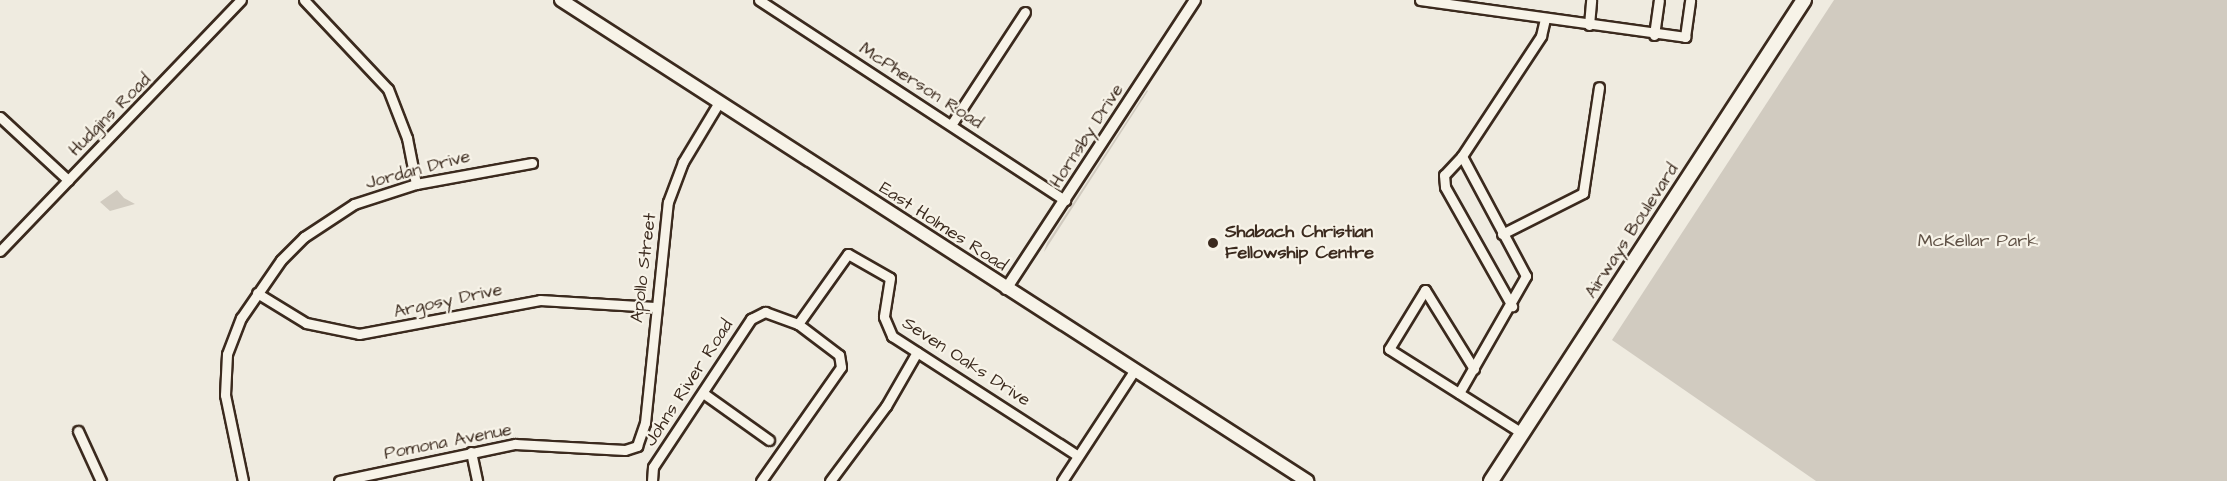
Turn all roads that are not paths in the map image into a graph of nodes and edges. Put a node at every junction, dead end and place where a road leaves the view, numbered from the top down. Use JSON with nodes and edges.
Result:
{"nodes":[{"id":1,"x":242,"y":0,"type":"edge"},
{"id":2,"x":304,"y":0,"type":"edge"},
{"id":3,"x":561,"y":0,"type":"edge"},
{"id":4,"x":759,"y":0,"type":"edge"},
{"id":5,"x":1195,"y":0,"type":"edge"},
{"id":6,"x":1420,"y":0,"type":"edge"},
{"id":7,"x":1591,"y":0,"type":"edge"},
{"id":8,"x":1659,"y":0,"type":"edge"},
{"id":9,"x":1690,"y":0,"type":"edge"},
{"id":10,"x":1804,"y":0,"type":"edge"},
{"id":11,"x":1450,"y":2,"type":"edge"},
{"id":12,"x":1025,"y":12,"type":"dead end"},
{"id":13,"x":1545,"y":18,"type":"junction"},
{"id":14,"x":1589,"y":25,"type":"junction"},
{"id":15,"x":1654,"y":35,"type":"junction"},
{"id":16,"x":1599,"y":87,"type":"dead end"},
{"id":17,"x":718,"y":104,"type":"junction"},
{"id":18,"x":0,"y":117,"type":"edge"},
{"id":19,"x":951,"y":125,"type":"junction"},
{"id":20,"x":1461,"y":156,"type":"junction"},
{"id":21,"x":532,"y":163,"type":"dead end"},
{"id":22,"x":68,"y":180,"type":"junction"},
{"id":23,"x":416,"y":184,"type":"junction"},
{"id":24,"x":1065,"y":200,"type":"junction"},
{"id":25,"x":1502,"y":234,"type":"junction"},
{"id":26,"x":0,"y":251,"type":"edge"},
{"id":27,"x":1006,"y":289,"type":"junction"},
{"id":28,"x":257,"y":293,"type":"junction"},
{"id":29,"x":1512,"y":306,"type":"junction"},
{"id":30,"x":655,"y":307,"type":"junction"},
{"id":31,"x":798,"y":324,"type":"junction"},
{"id":32,"x":917,"y":352,"type":"junction"},
{"id":33,"x":1474,"y":369,"type":"junction"},
{"id":34,"x":1134,"y":371,"type":"junction"},
{"id":35,"x":703,"y":393,"type":"junction"},
{"id":36,"x":1459,"y":393,"type":"junction"},
{"id":37,"x":78,"y":431,"type":"dead end"},
{"id":38,"x":1522,"y":433,"type":"junction"},
{"id":39,"x":769,"y":440,"type":"dead end"},
{"id":40,"x":637,"y":446,"type":"joint"},
{"id":41,"x":471,"y":452,"type":"junction"},
{"id":42,"x":1078,"y":456,"type":"junction"},
{"id":43,"x":101,"y":481,"type":"edge"},
{"id":44,"x":243,"y":481,"type":"edge"},
{"id":45,"x":339,"y":481,"type":"edge"},
{"id":46,"x":477,"y":481,"type":"edge"},
{"id":47,"x":652,"y":481,"type":"edge"},
{"id":48,"x":761,"y":481,"type":"edge"},
{"id":49,"x":830,"y":481,"type":"edge"},
{"id":50,"x":1062,"y":481,"type":"edge"},
{"id":51,"x":1307,"y":481,"type":"edge"},
{"id":52,"x":1491,"y":481,"type":"edge"}],
"edges":[{"from":1,"to":22,"type":"street","name":"Hudgins Road"},
{"from":2,"to":23,"type":"street"},
{"from":3,"to":17,"type":"main road","name":"East Holmes Road"},
{"from":4,"to":19,"type":"street","name":"McPherson Road"},
{"from":5,"to":24,"type":"street","name":"Hornsby Drive"},
{"from":6,"to":11,"type":"street"},
{"from":7,"to":14,"type":"street"},
{"from":8,"to":15,"type":"street"},
{"from":9,"to":15,"type":"street"},
{"from":10,"to":38,"type":"main road","name":"Airways Boulevard"},
{"from":11,"to":13,"type":"street"},
{"from":12,"to":19,"type":"street"},
{"from":13,"to":14,"type":"street"},
{"from":13,"to":20,"type":"street"},
{"from":14,"to":15,"type":"street"},
{"from":16,"to":25,"type":"street"},
{"from":17,"to":27,"type":"main road","name":"East Holmes Road"},
{"from":17,"to":30,"type":"street","name":"Apollo Street"},
{"from":18,"to":22,"type":"street"},
{"from":19,"to":24,"type":"street","name":"McPherson Road"},
{"from":20,"to":25,"type":"street"},
{"from":20,"to":29,"type":"street"},
{"from":21,"to":23,"type":"street","name":"Jordan Drive"},
{"from":22,"to":26,"type":"street","name":"Hudgins Road"},
{"from":23,"to":28,"type":"street","name":"Jordan Drive"},
{"from":24,"to":27,"type":"street","name":"Hornsby Drive"},
{"from":25,"to":29,"type":"street"},
{"from":27,"to":34,"type":"main road","name":"East Holmes Road"},
{"from":28,"to":30,"type":"street","name":"Argosy Drive"},
{"from":28,"to":44,"type":"street","name":"Jordan Drive"},
{"from":29,"to":33,"type":"street"},
{"from":30,"to":40,"type":"street","name":"Apollo Street"},
{"from":31,"to":32,"type":"street","name":"Seven Oaks Drive"},
{"from":31,"to":35,"type":"street","name":"Johns River Road"},
{"from":31,"to":48,"type":"street","name":"Johns River Road"},
{"from":32,"to":42,"type":"street","name":"Seven Oaks Drive"},
{"from":32,"to":49,"type":"street"},
{"from":33,"to":36,"type":"street"},
{"from":33,"to":36,"type":"street"},
{"from":34,"to":42,"type":"street"},
{"from":34,"to":51,"type":"main road","name":"East Holmes Road"},
{"from":35,"to":39,"type":"street"},
{"from":35,"to":47,"type":"street","name":"Johns River Road"},
{"from":36,"to":38,"type":"street"},
{"from":37,"to":43,"type":"street"},
{"from":38,"to":52,"type":"main road","name":"Airways Boulevard"},
{"from":40,"to":41,"type":"street","name":"Pomona Avenue"},
{"from":41,"to":45,"type":"street","name":"Pomona Avenue"},
{"from":41,"to":46,"type":"street"},
{"from":42,"to":50,"type":"street"}]}
